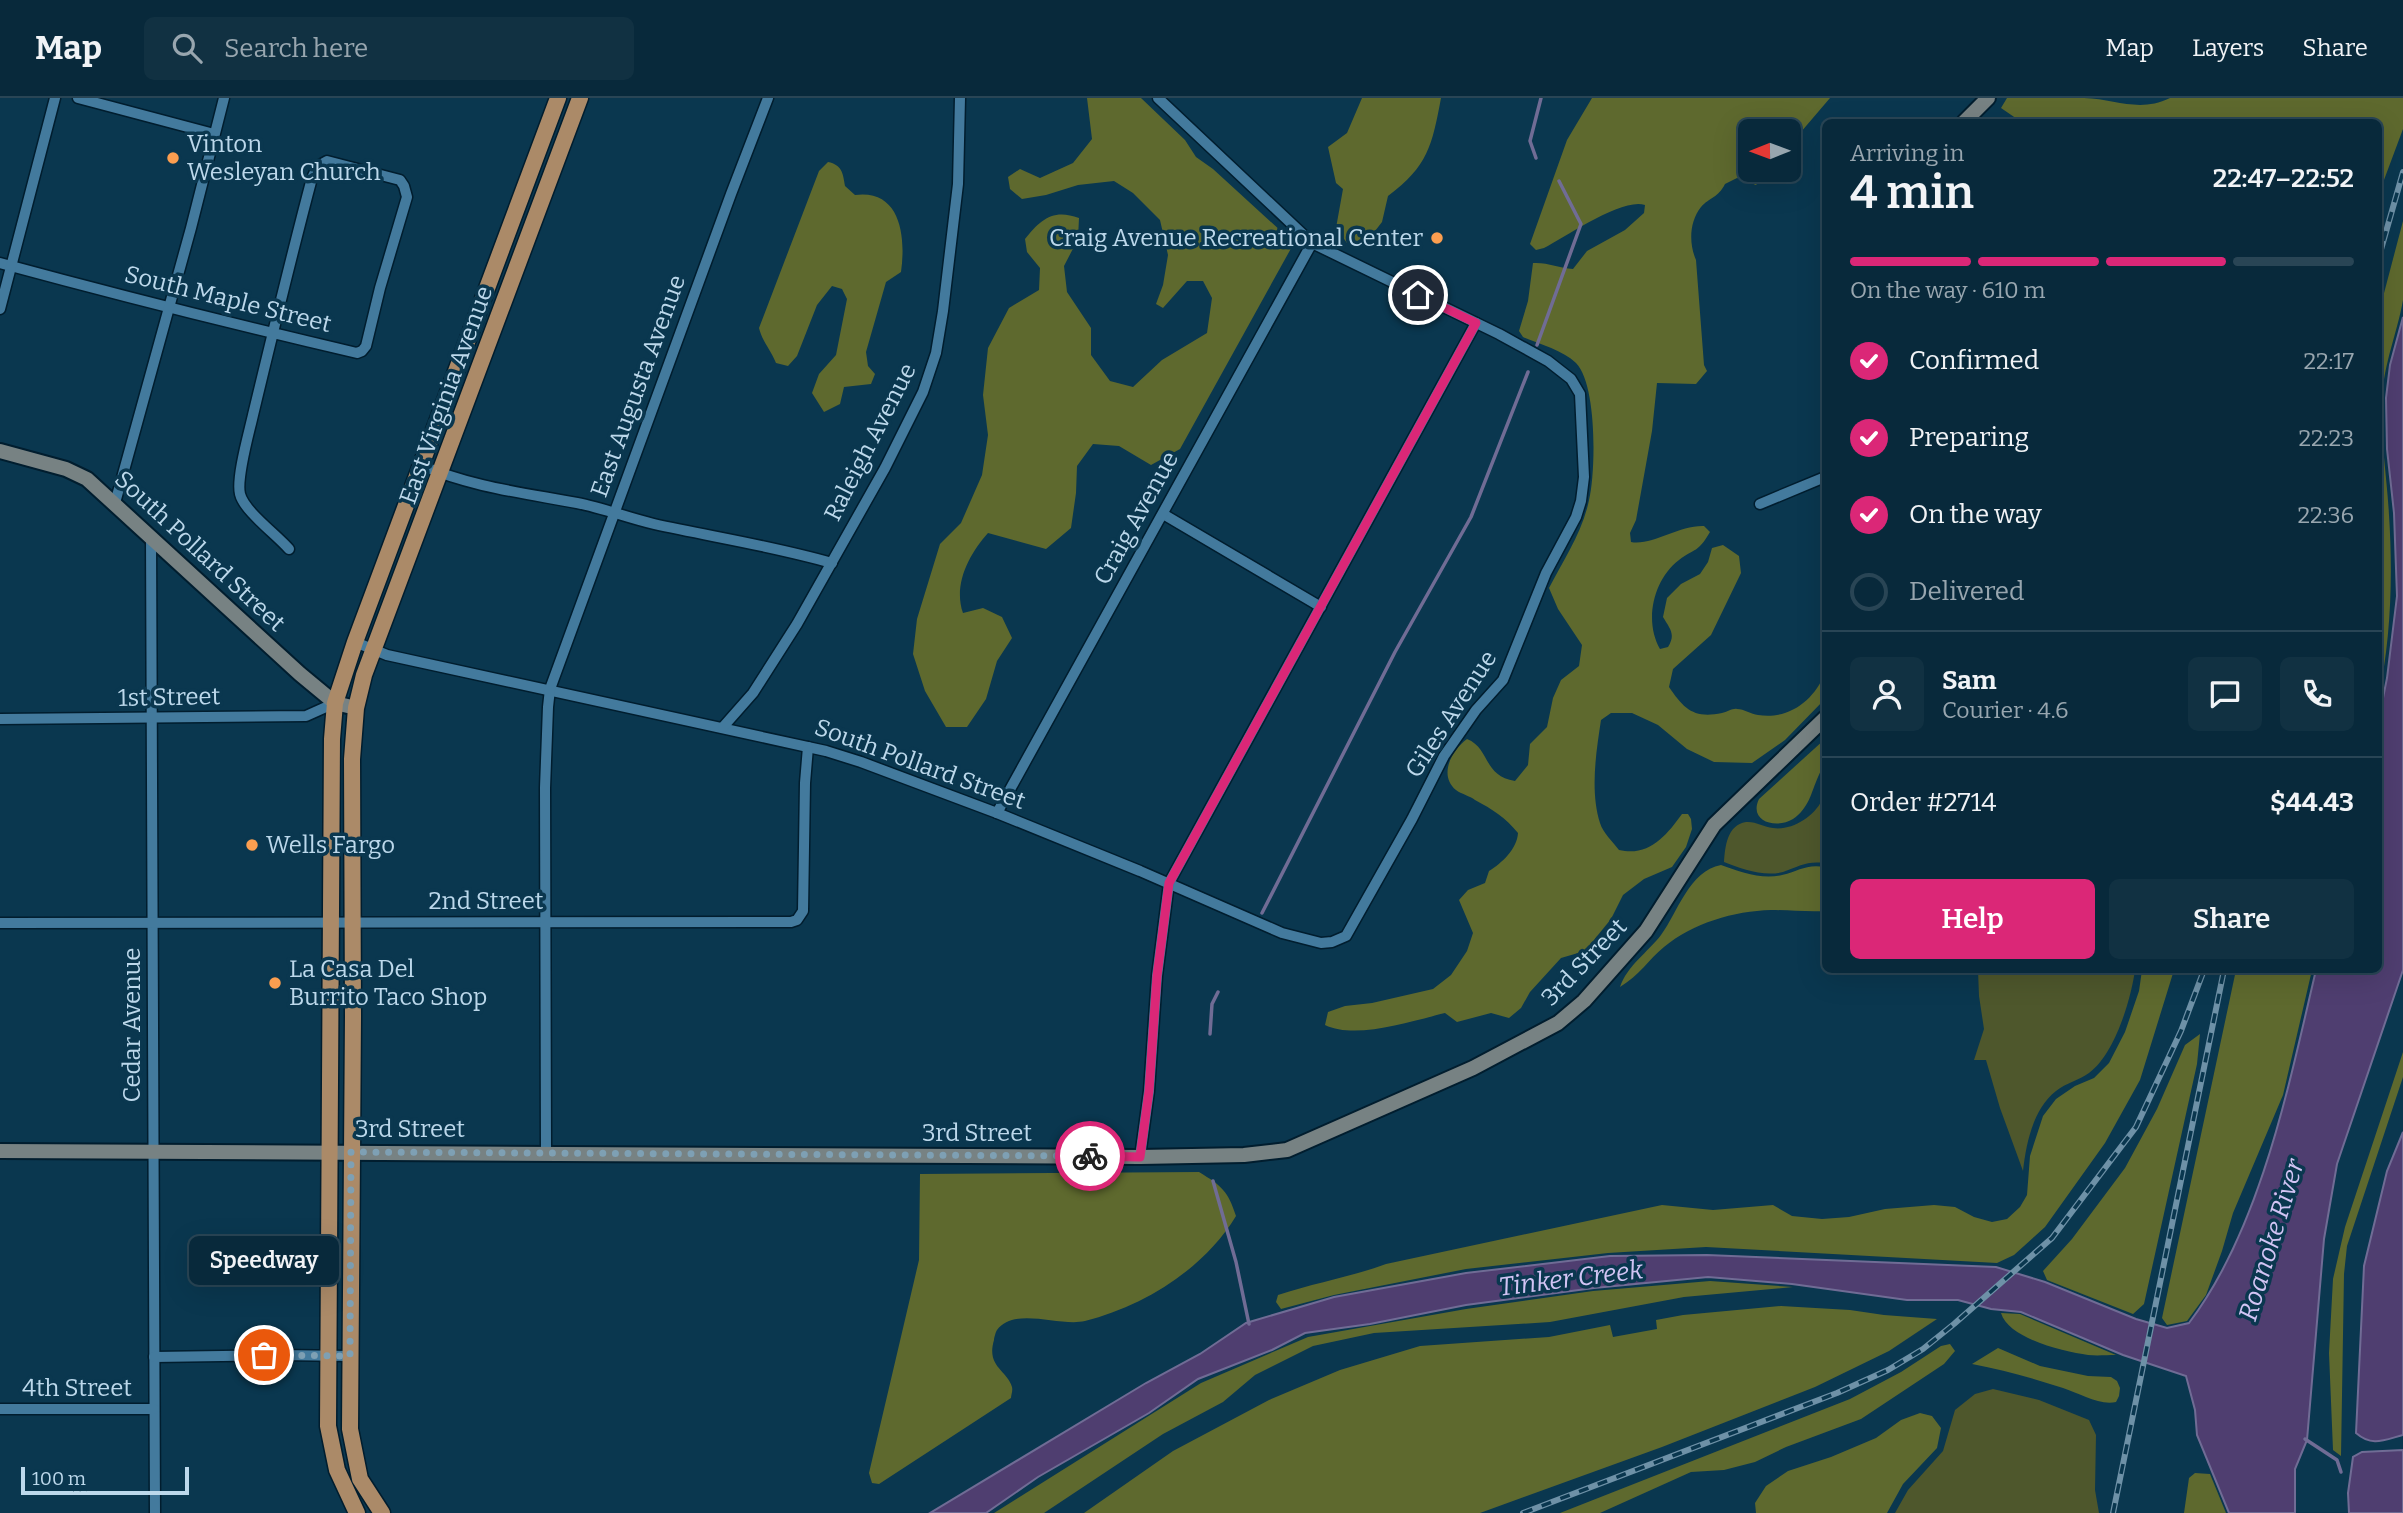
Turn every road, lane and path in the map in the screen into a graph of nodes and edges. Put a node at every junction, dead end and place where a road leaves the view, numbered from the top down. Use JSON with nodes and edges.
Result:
{"nodes":[{"id":1,"x":55,"y":98,"type":"edge"},
{"id":2,"x":78,"y":98,"type":"edge"},
{"id":3,"x":224,"y":98,"type":"edge"},
{"id":4,"x":558,"y":98,"type":"edge"},
{"id":5,"x":580,"y":98,"type":"edge"},
{"id":6,"x":768,"y":98,"type":"edge"},
{"id":7,"x":960,"y":98,"type":"edge"},
{"id":8,"x":1158,"y":98,"type":"edge"},
{"id":9,"x":1988,"y":98,"type":"edge"},
{"id":10,"x":1968,"y":119,"type":"edge"},
{"id":11,"x":214,"y":134,"type":"junction"},
{"id":12,"x":1312,"y":243,"type":"junction"},
{"id":13,"x":0,"y":263,"type":"edge"},
{"id":14,"x":11,"y":266,"type":"junction"},
{"id":15,"x":169,"y":307,"type":"junction"},
{"id":16,"x":0,"y":309,"type":"edge"},
{"id":17,"x":1476,"y":323,"type":"junction"},
{"id":18,"x":272,"y":333,"type":"junction"},
{"id":19,"x":0,"y":451,"type":"edge"},
{"id":20,"x":421,"y":465,"type":"junction"},
{"id":21,"x":440,"y":474,"type":"junction"},
{"id":22,"x":1822,"y":478,"type":"edge"},
{"id":23,"x":115,"y":503,"type":"junction"},
{"id":24,"x":1760,"y":504,"type":"dead end"},
{"id":25,"x":614,"y":513,"type":"junction"},
{"id":26,"x":1163,"y":514,"type":"junction"},
{"id":27,"x":151,"y":537,"type":"junction"},
{"id":28,"x":289,"y":548,"type":"dead end"},
{"id":29,"x":832,"y":563,"type":"junction"},
{"id":30,"x":1321,"y":607,"type":"junction"},
{"id":31,"x":355,"y":642,"type":"junction"},
{"id":32,"x":374,"y":651,"type":"junction"},
{"id":33,"x":550,"y":690,"type":"junction"},
{"id":34,"x":335,"y":704,"type":"junction"},
{"id":35,"x":356,"y":708,"type":"junction"},
{"id":36,"x":0,"y":719,"type":"edge"},
{"id":37,"x":152,"y":719,"type":"junction"},
{"id":38,"x":1822,"y":721,"type":"edge"},
{"id":39,"x":723,"y":727,"type":"junction"},
{"id":40,"x":808,"y":747,"type":"junction"},
{"id":41,"x":996,"y":813,"type":"junction"},
{"id":42,"x":1169,"y":883,"type":"junction"},
{"id":43,"x":153,"y":922,"type":"junction"},
{"id":44,"x":332,"y":922,"type":"junction"},
{"id":45,"x":353,"y":922,"type":"junction"},
{"id":46,"x":545,"y":922,"type":"junction"},
{"id":47,"x":0,"y":923,"type":"edge"},
{"id":48,"x":1332,"y":942,"type":"joint"},
{"id":49,"x":154,"y":1151,"type":"junction"},
{"id":50,"x":331,"y":1151,"type":"junction"},
{"id":51,"x":0,"y":1152,"type":"edge"},
{"id":52,"x":351,"y":1152,"type":"junction"},
{"id":53,"x":546,"y":1152,"type":"junction"},
{"id":54,"x":1140,"y":1157,"type":"junction"},
{"id":55,"x":329,"y":1356,"type":"junction"},
{"id":56,"x":350,"y":1356,"type":"junction"},
{"id":57,"x":154,"y":1357,"type":"junction"},
{"id":58,"x":0,"y":1409,"type":"edge"},
{"id":59,"x":154,"y":1409,"type":"junction"},
{"id":60,"x":155,"y":1513,"type":"edge"},
{"id":61,"x":357,"y":1513,"type":"edge"},
{"id":62,"x":382,"y":1513,"type":"edge"}],
"edges":[{"from":1,"to":14,"type":"street"},
{"from":2,"to":11,"type":"street"},
{"from":3,"to":11,"type":"street"},
{"from":4,"to":20,"type":"main road","name":"East Virginia Avenue"},
{"from":5,"to":21,"type":"main road","name":"East Virginia Avenue"},
{"from":6,"to":25,"type":"street","name":"East Augusta Avenue"},
{"from":7,"to":29,"type":"street","name":"Raleigh Avenue"},
{"from":8,"to":12,"type":"street","name":"Giles Avenue"},
{"from":9,"to":10,"type":"street"},
{"from":11,"to":15,"type":"street"},
{"from":12,"to":17,"type":"street","name":"Giles Avenue"},
{"from":12,"to":26,"type":"street","name":"Craig Avenue"},
{"from":13,"to":14,"type":"street","name":"South Maple Street"},
{"from":14,"to":15,"type":"street","name":"South Maple Street"},
{"from":14,"to":16,"type":"street"},
{"from":15,"to":18,"type":"street","name":"South Maple Street"},
{"from":15,"to":23,"type":"street"},
{"from":17,"to":30,"type":"street"},
{"from":17,"to":48,"type":"street","name":"Giles Avenue"},
{"from":18,"to":18,"type":"street","name":"South Maple Street"},
{"from":18,"to":28,"type":"street"},
{"from":19,"to":23,"type":"street","name":"South Pollard Street"},
{"from":20,"to":21,"type":"street"},
{"from":20,"to":31,"type":"main road","name":"East Virginia Avenue"},
{"from":21,"to":25,"type":"street"},
{"from":21,"to":32,"type":"main road","name":"East Virginia Avenue"},
{"from":22,"to":24,"type":"street"},
{"from":23,"to":27,"type":"street","name":"South Pollard Street"},
{"from":25,"to":29,"type":"street"},
{"from":25,"to":33,"type":"street","name":"East Augusta Avenue"},
{"from":26,"to":30,"type":"street"},
{"from":26,"to":41,"type":"street","name":"Craig Avenue"},
{"from":27,"to":34,"type":"street","name":"South Pollard Street"},
{"from":27,"to":37,"type":"street","name":"Cedar Avenue"},
{"from":29,"to":39,"type":"street","name":"Raleigh Avenue"},
{"from":30,"to":42,"type":"street"},
{"from":31,"to":32,"type":"street","name":"South Pollard Street"},
{"from":31,"to":34,"type":"main road","name":"East Virginia Avenue"},
{"from":32,"to":33,"type":"street","name":"South Pollard Street"},
{"from":32,"to":35,"type":"main road","name":"East Virginia Avenue"},
{"from":33,"to":39,"type":"street","name":"South Pollard Street"},
{"from":33,"to":46,"type":"street","name":"East Augusta Avenue"},
{"from":34,"to":35,"type":"street"},
{"from":34,"to":37,"type":"street","name":"1st Street"},
{"from":34,"to":44,"type":"main road","name":"East Virginia Avenue"},
{"from":35,"to":45,"type":"main road","name":"East Virginia Avenue"},
{"from":36,"to":37,"type":"street","name":"1st Street"},
{"from":37,"to":43,"type":"street","name":"Cedar Avenue"},
{"from":38,"to":54,"type":"street","name":"3rd Street"},
{"from":39,"to":40,"type":"street","name":"South Pollard Street"},
{"from":40,"to":41,"type":"street","name":"South Pollard Street"},
{"from":40,"to":46,"type":"street","name":"2nd Street"},
{"from":41,"to":42,"type":"street","name":"South Pollard Street"},
{"from":42,"to":48,"type":"street","name":"South Pollard Street"},
{"from":42,"to":54,"type":"street"},
{"from":43,"to":44,"type":"street","name":"2nd Street"},
{"from":43,"to":47,"type":"street","name":"2nd Street"},
{"from":43,"to":49,"type":"street","name":"Cedar Avenue"},
{"from":44,"to":45,"type":"street","name":"2nd Street"},
{"from":44,"to":50,"type":"main road","name":"East Virginia Avenue"},
{"from":45,"to":46,"type":"street","name":"2nd Street"},
{"from":45,"to":52,"type":"main road","name":"East Virginia Avenue"},
{"from":46,"to":53,"type":"street","name":"East Augusta Avenue"},
{"from":49,"to":50,"type":"street","name":"3rd Street"},
{"from":49,"to":51,"type":"street","name":"3rd Street"},
{"from":49,"to":57,"type":"street","name":"Cedar Avenue"},
{"from":50,"to":52,"type":"street","name":"3rd Street"},
{"from":50,"to":55,"type":"main road","name":"East Virginia Avenue"},
{"from":52,"to":53,"type":"street","name":"3rd Street"},
{"from":52,"to":56,"type":"main road","name":"East Virginia Avenue"},
{"from":53,"to":54,"type":"street","name":"3rd Street"},
{"from":55,"to":56,"type":"street","name":"4th Street"},
{"from":55,"to":57,"type":"street","name":"4th Street"},
{"from":55,"to":61,"type":"main road","name":"East Virginia Avenue"},
{"from":56,"to":62,"type":"main road","name":"East Virginia Avenue"},
{"from":57,"to":59,"type":"street","name":"Cedar Avenue"},
{"from":58,"to":59,"type":"street","name":"4th Street"},
{"from":59,"to":60,"type":"street","name":"Cedar Avenue"}]}
